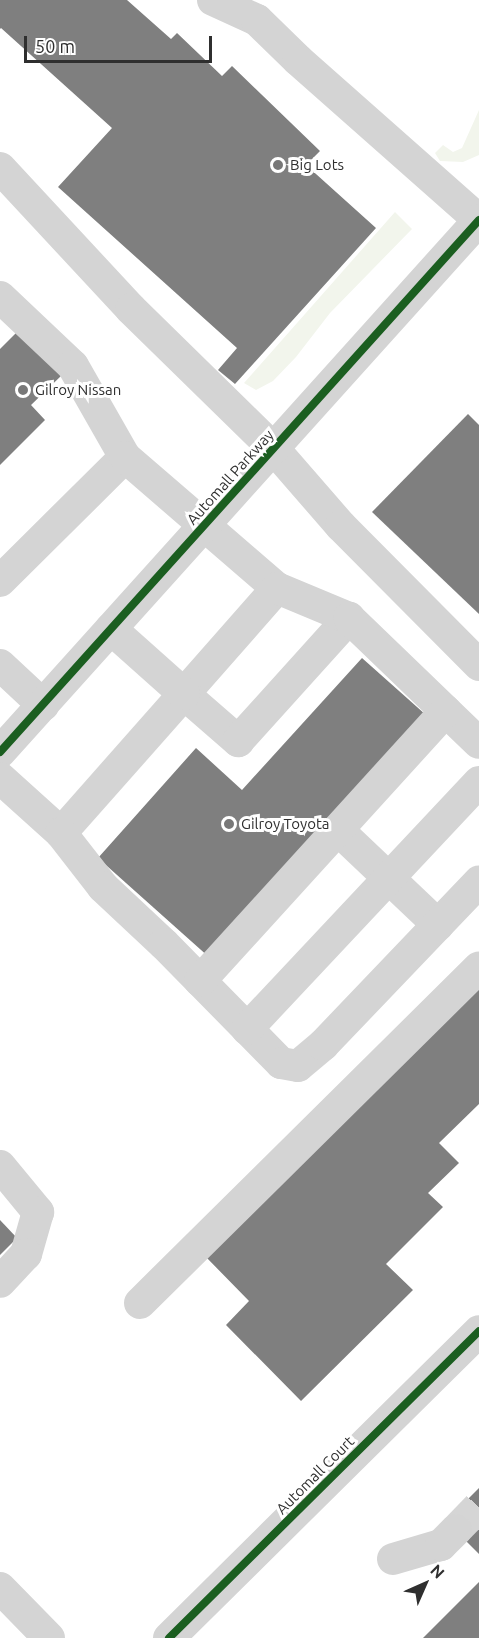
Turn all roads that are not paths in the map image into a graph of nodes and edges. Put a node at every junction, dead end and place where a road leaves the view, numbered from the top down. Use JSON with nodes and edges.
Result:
{"nodes":[{"id":1,"x":213,"y":0,"type":"edge"},
{"id":2,"x":0,"y":168,"type":"edge"},
{"id":3,"x":479,"y":220,"type":"edge"},
{"id":4,"x":0,"y":297,"type":"edge"},
{"id":5,"x":274,"y":448,"type":"junction"},
{"id":6,"x":124,"y":457,"type":"junction"},
{"id":7,"x":205,"y":525,"type":"junction"},
{"id":8,"x":0,"y":581,"type":"edge"},
{"id":9,"x":277,"y":588,"type":"junction"},
{"id":10,"x":349,"y":618,"type":"junction"},
{"id":11,"x":111,"y":629,"type":"junction"},
{"id":12,"x":0,"y":665,"type":"edge"},
{"id":13,"x":479,"y":665,"type":"edge"},
{"id":14,"x":184,"y":694,"type":"junction"},
{"id":15,"x":43,"y":705,"type":"junction"},
{"id":16,"x":446,"y":711,"type":"junction"},
{"id":17,"x":479,"y":743,"type":"edge"},
{"id":18,"x":0,"y":752,"type":"edge"},
{"id":19,"x":0,"y":778,"type":"edge"},
{"id":20,"x":479,"y":782,"type":"edge"},
{"id":21,"x":338,"y":830,"type":"junction"},
{"id":22,"x":61,"y":832,"type":"junction"},
{"id":23,"x":389,"y":878,"type":"junction"},
{"id":24,"x":479,"y":882,"type":"edge"},
{"id":25,"x":438,"y":925,"type":"junction"},
{"id":26,"x":479,"y":967,"type":"edge"},
{"id":27,"x":200,"y":981,"type":"junction"},
{"id":28,"x":247,"y":1029,"type":"junction"},
{"id":29,"x":0,"y":1166,"type":"edge"},
{"id":30,"x":0,"y":1282,"type":"edge"},
{"id":31,"x":140,"y":1303,"type":"dead end"},
{"id":32,"x":479,"y":1331,"type":"edge"},
{"id":33,"x":456,"y":1530,"type":"tunnel mouth"},
{"id":34,"x":393,"y":1559,"type":"dead end"},
{"id":35,"x":5,"y":1602,"type":"edge"},
{"id":36,"x":49,"y":1638,"type":"edge"},
{"id":37,"x":169,"y":1638,"type":"edge"}],
"edges":[{"from":1,"to":3,"type":"street"},
{"from":2,"to":5,"type":"street"},
{"from":3,"to":5,"type":"street","name":"Automall Parkway"},
{"from":4,"to":6,"type":"street"},
{"from":5,"to":7,"type":"street","name":"Automall Parkway"},
{"from":5,"to":13,"type":"street"},
{"from":6,"to":7,"type":"street"},
{"from":6,"to":8,"type":"street"},
{"from":7,"to":9,"type":"street"},
{"from":7,"to":11,"type":"street","name":"Automall Parkway"},
{"from":9,"to":10,"type":"street"},
{"from":9,"to":14,"type":"street"},
{"from":10,"to":14,"type":"street"},
{"from":10,"to":16,"type":"street"},
{"from":11,"to":14,"type":"street"},
{"from":11,"to":15,"type":"street","name":"Automall Parkway"},
{"from":12,"to":15,"type":"street"},
{"from":14,"to":22,"type":"street"},
{"from":15,"to":18,"type":"street","name":"Automall Parkway"},
{"from":16,"to":17,"type":"street"},
{"from":16,"to":21,"type":"street"},
{"from":19,"to":22,"type":"street"},
{"from":20,"to":23,"type":"street"},
{"from":21,"to":23,"type":"street"},
{"from":21,"to":27,"type":"street"},
{"from":22,"to":27,"type":"street"},
{"from":23,"to":25,"type":"street"},
{"from":23,"to":28,"type":"street"},
{"from":24,"to":25,"type":"street"},
{"from":25,"to":28,"type":"street"},
{"from":26,"to":31,"type":"street"},
{"from":27,"to":28,"type":"street"},
{"from":29,"to":30,"type":"street"},
{"from":32,"to":37,"type":"street","name":"Automall Court"},
{"from":33,"to":34,"type":"street"},
{"from":35,"to":36,"type":"street"}]}
